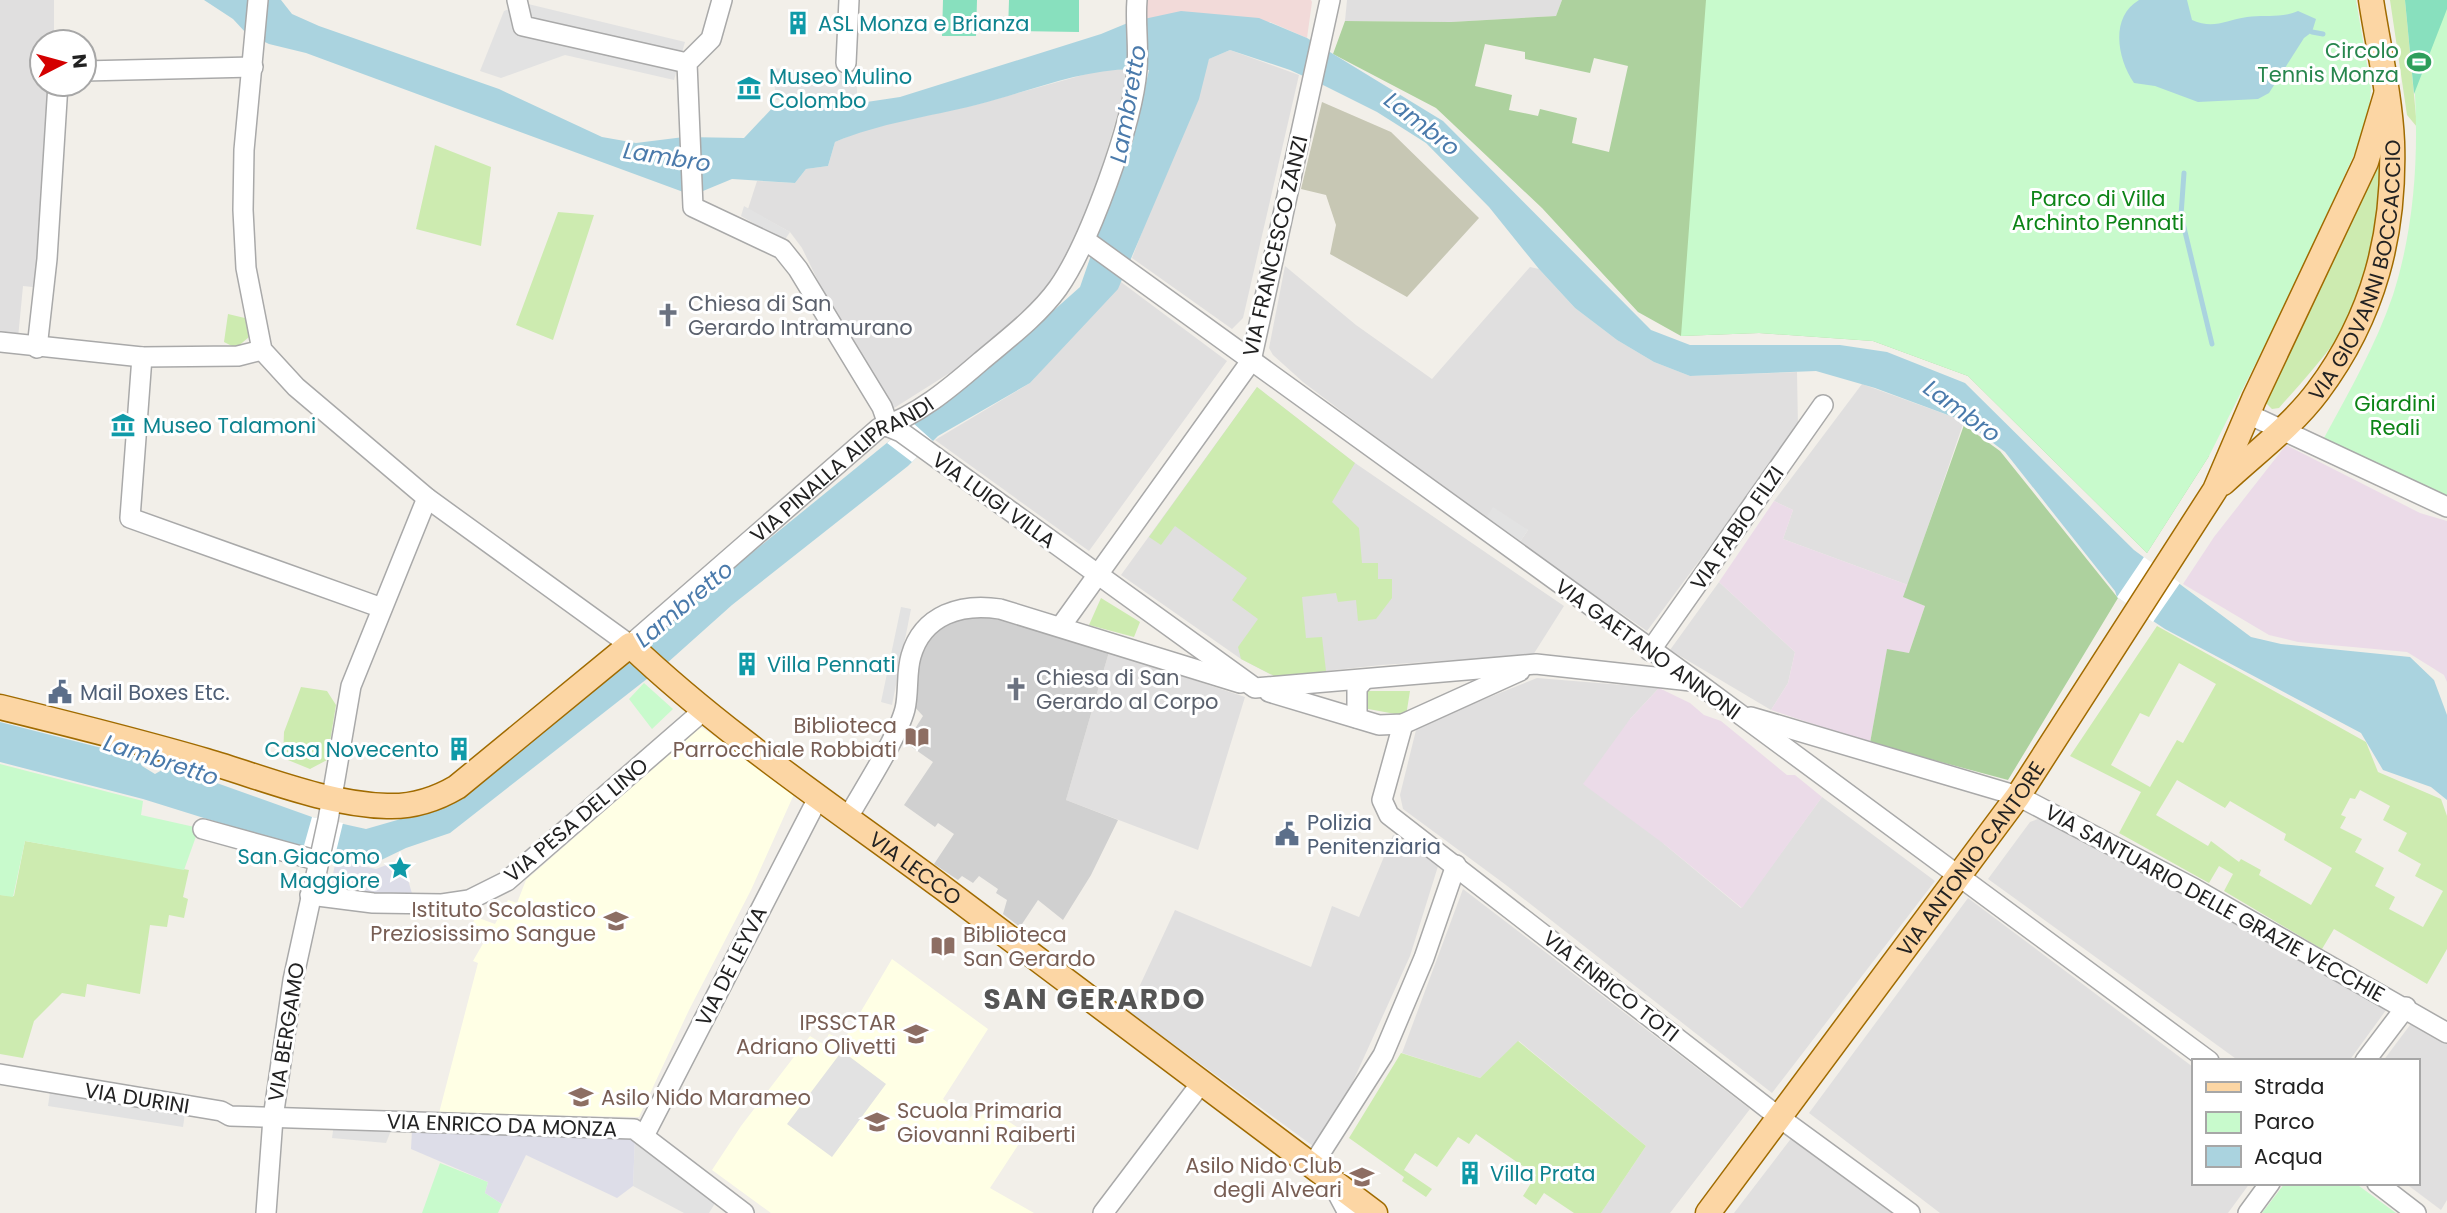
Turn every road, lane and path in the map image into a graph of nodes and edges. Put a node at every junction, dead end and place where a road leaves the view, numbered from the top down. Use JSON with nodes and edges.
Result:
{"nodes":[{"id":1,"x":258,"y":0,"type":"edge"},
{"id":2,"x":723,"y":0,"type":"edge"},
{"id":3,"x":849,"y":0,"type":"edge"},
{"id":4,"x":1137,"y":0,"type":"edge"},
{"id":5,"x":1330,"y":0,"type":"edge"},
{"id":6,"x":2371,"y":0,"type":"edge"},
{"id":7,"x":518,"y":2,"type":"edge"},
{"id":8,"x":687,"y":62,"type":"junction"},
{"id":9,"x":846,"y":63,"type":"dead end"},
{"id":10,"x":253,"y":67,"type":"junction"},
{"id":11,"x":98,"y":71,"type":"edge"},
{"id":12,"x":2386,"y":95,"type":"junction"},
{"id":13,"x":57,"y":98,"type":"edge"},
{"id":14,"x":1089,"y":242,"type":"junction"},
{"id":15,"x":0,"y":342,"type":"edge"},
{"id":16,"x":37,"y":348,"type":"junction"},
{"id":17,"x":262,"y":349,"type":"junction"},
{"id":18,"x":142,"y":357,"type":"junction"},
{"id":19,"x":1251,"y":361,"type":"junction"},
{"id":20,"x":1824,"y":405,"type":"dead end"},
{"id":21,"x":2248,"y":414,"type":"junction"},
{"id":22,"x":895,"y":429,"type":"junction"},
{"id":23,"x":2282,"y":430,"type":"junction"},
{"id":24,"x":2215,"y":490,"type":"junction"},
{"id":25,"x":427,"y":498,"type":"junction"},
{"id":26,"x":2447,"y":508,"type":"edge"},
{"id":27,"x":1098,"y":575,"type":"junction"},
{"id":28,"x":382,"y":608,"type":"junction"},
{"id":29,"x":1061,"y":626,"type":"junction"},
{"id":30,"x":632,"y":648,"type":"junction"},
{"id":31,"x":1650,"y":651,"type":"junction"},
{"id":32,"x":1536,"y":664,"type":"junction"},
{"id":33,"x":1414,"y":676,"type":"junction"},
{"id":34,"x":1364,"y":680,"type":"junction"},
{"id":35,"x":1695,"y":681,"type":"junction"},
{"id":36,"x":1255,"y":688,"type":"junction"},
{"id":37,"x":0,"y":707,"type":"edge"},
{"id":38,"x":704,"y":710,"type":"junction"},
{"id":39,"x":1425,"y":712,"type":"junction"},
{"id":40,"x":1736,"y":713,"type":"junction"},
{"id":41,"x":1357,"y":718,"type":"junction"},
{"id":42,"x":1404,"y":724,"type":"junction"},
{"id":43,"x":2018,"y":796,"type":"junction"},
{"id":44,"x":818,"y":798,"type":"junction"},
{"id":45,"x":329,"y":809,"type":"junction"},
{"id":46,"x":846,"y":819,"type":"junction"},
{"id":47,"x":203,"y":829,"type":"dead end"},
{"id":48,"x":320,"y":857,"type":"junction"},
{"id":49,"x":1456,"y":865,"type":"junction"},
{"id":50,"x":1960,"y":877,"type":"junction"},
{"id":51,"x":310,"y":895,"type":"junction"},
{"id":52,"x":2406,"y":1007,"type":"junction"},
{"id":53,"x":2447,"y":1032,"type":"edge"},
{"id":54,"x":2206,"y":1059,"type":"edge"},
{"id":55,"x":2367,"y":1059,"type":"edge"},
{"id":56,"x":0,"y":1074,"type":"edge"},
{"id":57,"x":1202,"y":1082,"type":"junction"},
{"id":58,"x":273,"y":1118,"type":"junction"},
{"id":59,"x":1780,"y":1118,"type":"junction"},
{"id":60,"x":644,"y":1136,"type":"junction"},
{"id":61,"x":1321,"y":1172,"type":"junction"},
{"id":62,"x":2269,"y":1185,"type":"edge"},
{"id":63,"x":2380,"y":1185,"type":"edge"},
{"id":64,"x":266,"y":1213,"type":"edge"},
{"id":65,"x":744,"y":1213,"type":"edge"},
{"id":66,"x":1103,"y":1213,"type":"edge"},
{"id":67,"x":1348,"y":1213,"type":"edge"},
{"id":68,"x":1375,"y":1213,"type":"edge"},
{"id":69,"x":1708,"y":1213,"type":"edge"},
{"id":70,"x":1910,"y":1213,"type":"edge"},
{"id":71,"x":2248,"y":1213,"type":"edge"},
{"id":72,"x":2416,"y":1213,"type":"edge"}],
"edges":[{"from":1,"to":10,"type":"street"},
{"from":2,"to":8,"type":"street"},
{"from":3,"to":9,"type":"street"},
{"from":4,"to":14,"type":"street","name":"VIA PINALLA ALIPRANDI"},
{"from":5,"to":19,"type":"street","name":"VIA FRANCESCO ZANZI"},
{"from":6,"to":12,"type":"main road","name":"VIA GIOVANNI BOCCACCIO"},
{"from":7,"to":8,"type":"street"},
{"from":8,"to":22,"type":"street"},
{"from":10,"to":11,"type":"street"},
{"from":10,"to":17,"type":"street"},
{"from":12,"to":21,"type":"main road","name":"VIA GIOVANNI BOCCACCIO"},
{"from":12,"to":23,"type":"main road","name":"VIA GIOVANNI BOCCACCIO"},
{"from":13,"to":16,"type":"street"},
{"from":14,"to":19,"type":"street","name":"VIA GAETANO ANNONI"},
{"from":14,"to":22,"type":"street","name":"VIA PINALLA ALIPRANDI"},
{"from":15,"to":16,"type":"street"},
{"from":16,"to":18,"type":"street"},
{"from":17,"to":18,"type":"street"},
{"from":17,"to":25,"type":"street"},
{"from":18,"to":28,"type":"street"},
{"from":19,"to":27,"type":"street","name":"VIA FRANCESCO ZANZI"},
{"from":19,"to":31,"type":"street","name":"VIA GAETANO ANNONI"},
{"from":20,"to":31,"type":"street","name":"VIA FABIO FILZI"},
{"from":21,"to":23,"type":"street"},
{"from":21,"to":24,"type":"main road","name":"VIA GIOVANNI BOCCACCIO"},
{"from":22,"to":27,"type":"street","name":"VIA LUIGI VILLA"},
{"from":22,"to":30,"type":"street","name":"VIA PINALLA ALIPRANDI"},
{"from":23,"to":24,"type":"main road","name":"VIA GIOVANNI BOCCACCIO"},
{"from":23,"to":26,"type":"street"},
{"from":24,"to":43,"type":"main road","name":"VIA ANTONIO CANTORE"},
{"from":25,"to":28,"type":"street","name":"VIA BERGAMO"},
{"from":25,"to":30,"type":"street"},
{"from":27,"to":29,"type":"street","name":"VIA FRANCESCO ZANZI"},
{"from":27,"to":36,"type":"street","name":"VIA LUIGI VILLA"},
{"from":28,"to":45,"type":"street","name":"VIA BERGAMO"},
{"from":29,"to":36,"type":"street"},
{"from":29,"to":46,"type":"street"},
{"from":30,"to":38,"type":"main road","name":"VIA LECCO"},
{"from":30,"to":45,"type":"main road","name":"VIA PINALLA ALIPRANDI"},
{"from":31,"to":35,"type":"street","name":"VIA GAETANO ANNONI"},
{"from":32,"to":33,"type":"street"},
{"from":32,"to":35,"type":"street"},
{"from":32,"to":39,"type":"street"},
{"from":33,"to":34,"type":"street"},
{"from":33,"to":39,"type":"street"},
{"from":34,"to":36,"type":"street"},
{"from":34,"to":41,"type":"street"},
{"from":35,"to":40,"type":"street","name":"VIA GAETANO ANNONI"},
{"from":36,"to":41,"type":"street"},
{"from":37,"to":45,"type":"main road","name":"VIA PINALLA ALIPRANDI"},
{"from":38,"to":44,"type":"main road","name":"VIA LECCO"},
{"from":38,"to":51,"type":"street","name":"VIA PESA DEL LINO"},
{"from":39,"to":42,"type":"street"},
{"from":40,"to":43,"type":"street","name":"VIA SANTUARIO DELLE GRAZIE VECCHIE"},
{"from":40,"to":50,"type":"street","name":"VIA GAETANO ANNONI"},
{"from":41,"to":42,"type":"street"},
{"from":42,"to":49,"type":"street","name":"VIA ENRICO TOTI"},
{"from":43,"to":50,"type":"main road","name":"VIA ANTONIO CANTORE"},
{"from":43,"to":52,"type":"street","name":"VIA SANTUARIO DELLE GRAZIE VECCHIE"},
{"from":44,"to":46,"type":"main road","name":"VIA LECCO"},
{"from":44,"to":60,"type":"street","name":"VIA DE LEYVA"},
{"from":45,"to":48,"type":"street","name":"VIA BERGAMO"},
{"from":46,"to":57,"type":"main road","name":"VIA LECCO"},
{"from":47,"to":48,"type":"street"},
{"from":48,"to":51,"type":"street","name":"VIA BERGAMO"},
{"from":49,"to":59,"type":"street","name":"VIA ENRICO TOTI"},
{"from":49,"to":61,"type":"street"},
{"from":50,"to":54,"type":"street","name":"VIA GAETANO ANNONI"},
{"from":50,"to":59,"type":"main road","name":"VIA ANTONIO CANTORE"},
{"from":51,"to":58,"type":"street","name":"VIA BERGAMO"},
{"from":52,"to":53,"type":"street","name":"VIA SANTUARIO DELLE GRAZIE VECCHIE"},
{"from":52,"to":55,"type":"street"},
{"from":56,"to":58,"type":"street","name":"VIA DURINI"},
{"from":57,"to":61,"type":"main road","name":"VIA LECCO"},
{"from":57,"to":66,"type":"street"},
{"from":58,"to":60,"type":"street","name":"VIA ENRICO DA MONZA"},
{"from":58,"to":64,"type":"street","name":"VIA BERGAMO"},
{"from":59,"to":69,"type":"main road","name":"VIA ANTONIO CANTORE"},
{"from":59,"to":70,"type":"street","name":"VIA ENRICO TOTI"},
{"from":60,"to":65,"type":"street","name":"VIA ENRICO DA MONZA"},
{"from":61,"to":67,"type":"street"},
{"from":61,"to":68,"type":"main road","name":"VIA LECCO"},
{"from":62,"to":71,"type":"street"},
{"from":63,"to":72,"type":"street"}]}
